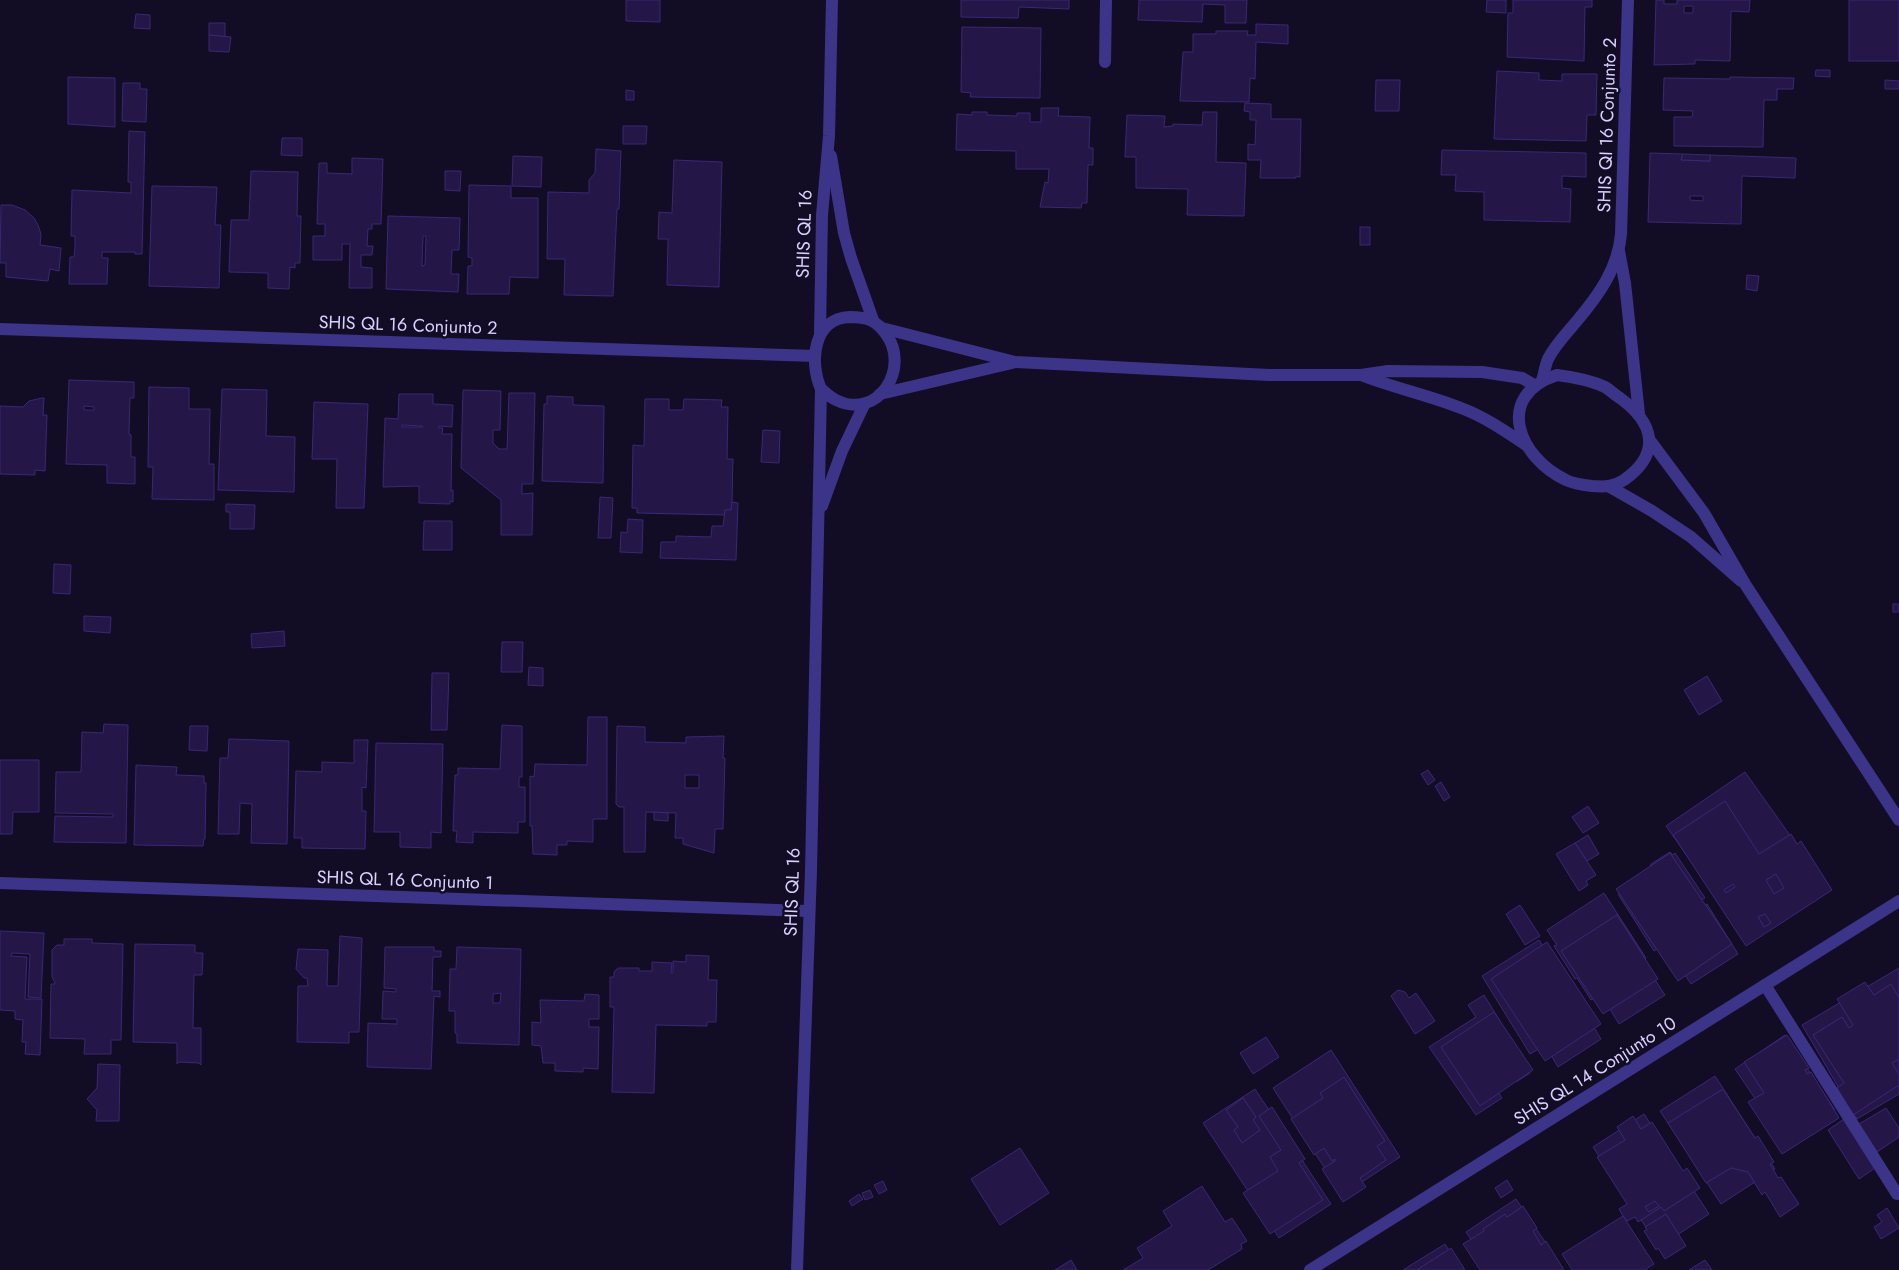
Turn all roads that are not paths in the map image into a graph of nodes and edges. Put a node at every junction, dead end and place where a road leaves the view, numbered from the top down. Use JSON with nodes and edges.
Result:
{"nodes":[{"id":1,"x":832,"y":0,"type":"edge"},
{"id":2,"x":1106,"y":0,"type":"edge"},
{"id":3,"x":1628,"y":0,"type":"edge"},
{"id":4,"x":1105,"y":62,"type":"dead end"},
{"id":5,"x":829,"y":136,"type":"junction"},
{"id":6,"x":1619,"y":251,"type":"junction"},
{"id":7,"x":877,"y":324,"type":"junction"},
{"id":8,"x":0,"y":329,"type":"edge"},
{"id":9,"x":820,"y":333,"type":"junction"},
{"id":10,"x":815,"y":356,"type":"junction"},
{"id":11,"x":1015,"y":362,"type":"junction"},
{"id":12,"x":1361,"y":375,"type":"junction"},
{"id":13,"x":1538,"y":383,"type":"junction"},
{"id":14,"x":821,"y":389,"type":"junction"},
{"id":15,"x":880,"y":394,"type":"junction"},
{"id":16,"x":864,"y":405,"type":"junction"},
{"id":17,"x":1639,"y":414,"type":"junction"},
{"id":18,"x":1649,"y":439,"type":"junction"},
{"id":19,"x":1526,"y":445,"type":"junction"},
{"id":20,"x":1610,"y":487,"type":"junction"},
{"id":21,"x":818,"y":516,"type":"junction"},
{"id":22,"x":1745,"y":584,"type":"junction"},
{"id":23,"x":1899,"y":820,"type":"edge"},
{"id":24,"x":0,"y":883,"type":"edge"},
{"id":25,"x":1899,"y":901,"type":"edge"},
{"id":26,"x":808,"y":911,"type":"junction"},
{"id":27,"x":1765,"y":985,"type":"junction"},
{"id":28,"x":1897,"y":1194,"type":"dead end"},
{"id":29,"x":797,"y":1270,"type":"edge"},
{"id":30,"x":1310,"y":1270,"type":"edge"}],
"edges":[{"from":1,"to":5,"type":"street","name":"SHIS QL 16"},
{"from":2,"to":4,"type":"street"},
{"from":3,"to":6,"type":"street","name":"SHIS QI 16 Conjunto 2"},
{"from":5,"to":7,"type":"street","name":"SHIS QL 16"},
{"from":5,"to":9,"type":"street","name":"SHIS QL 16"},
{"from":6,"to":13,"type":"street","name":"SHIS QI 16 Conjunto 2"},
{"from":6,"to":17,"type":"street","name":"SHIS QI 16 Conjunto 2"},
{"from":7,"to":9,"type":"street"},
{"from":7,"to":11,"type":"street"},
{"from":7,"to":15,"type":"street"},
{"from":8,"to":10,"type":"street","name":"SHIS QL 16 Conjunto 2"},
{"from":9,"to":10,"type":"street"},
{"from":10,"to":14,"type":"street"},
{"from":11,"to":12,"type":"street"},
{"from":11,"to":15,"type":"street"},
{"from":12,"to":13,"type":"street"},
{"from":12,"to":19,"type":"street"},
{"from":13,"to":17,"type":"street"},
{"from":13,"to":19,"type":"street"},
{"from":14,"to":16,"type":"street"},
{"from":14,"to":21,"type":"street","name":"SHIS QL 16"},
{"from":15,"to":16,"type":"street"},
{"from":16,"to":21,"type":"street","name":"SHIS QL 16"},
{"from":17,"to":18,"type":"street"},
{"from":18,"to":20,"type":"street"},
{"from":18,"to":22,"type":"street"},
{"from":19,"to":20,"type":"street"},
{"from":20,"to":22,"type":"street"},
{"from":21,"to":26,"type":"street","name":"SHIS QL 16"},
{"from":22,"to":23,"type":"street"},
{"from":24,"to":26,"type":"street","name":"SHIS QL 16 Conjunto 1"},
{"from":25,"to":27,"type":"street","name":"SHIS QL 14 Conjunto 10"},
{"from":26,"to":29,"type":"street","name":"SHIS QL 16"},
{"from":27,"to":28,"type":"street"},
{"from":27,"to":30,"type":"street","name":"SHIS QL 14 Conjunto 10"}]}
